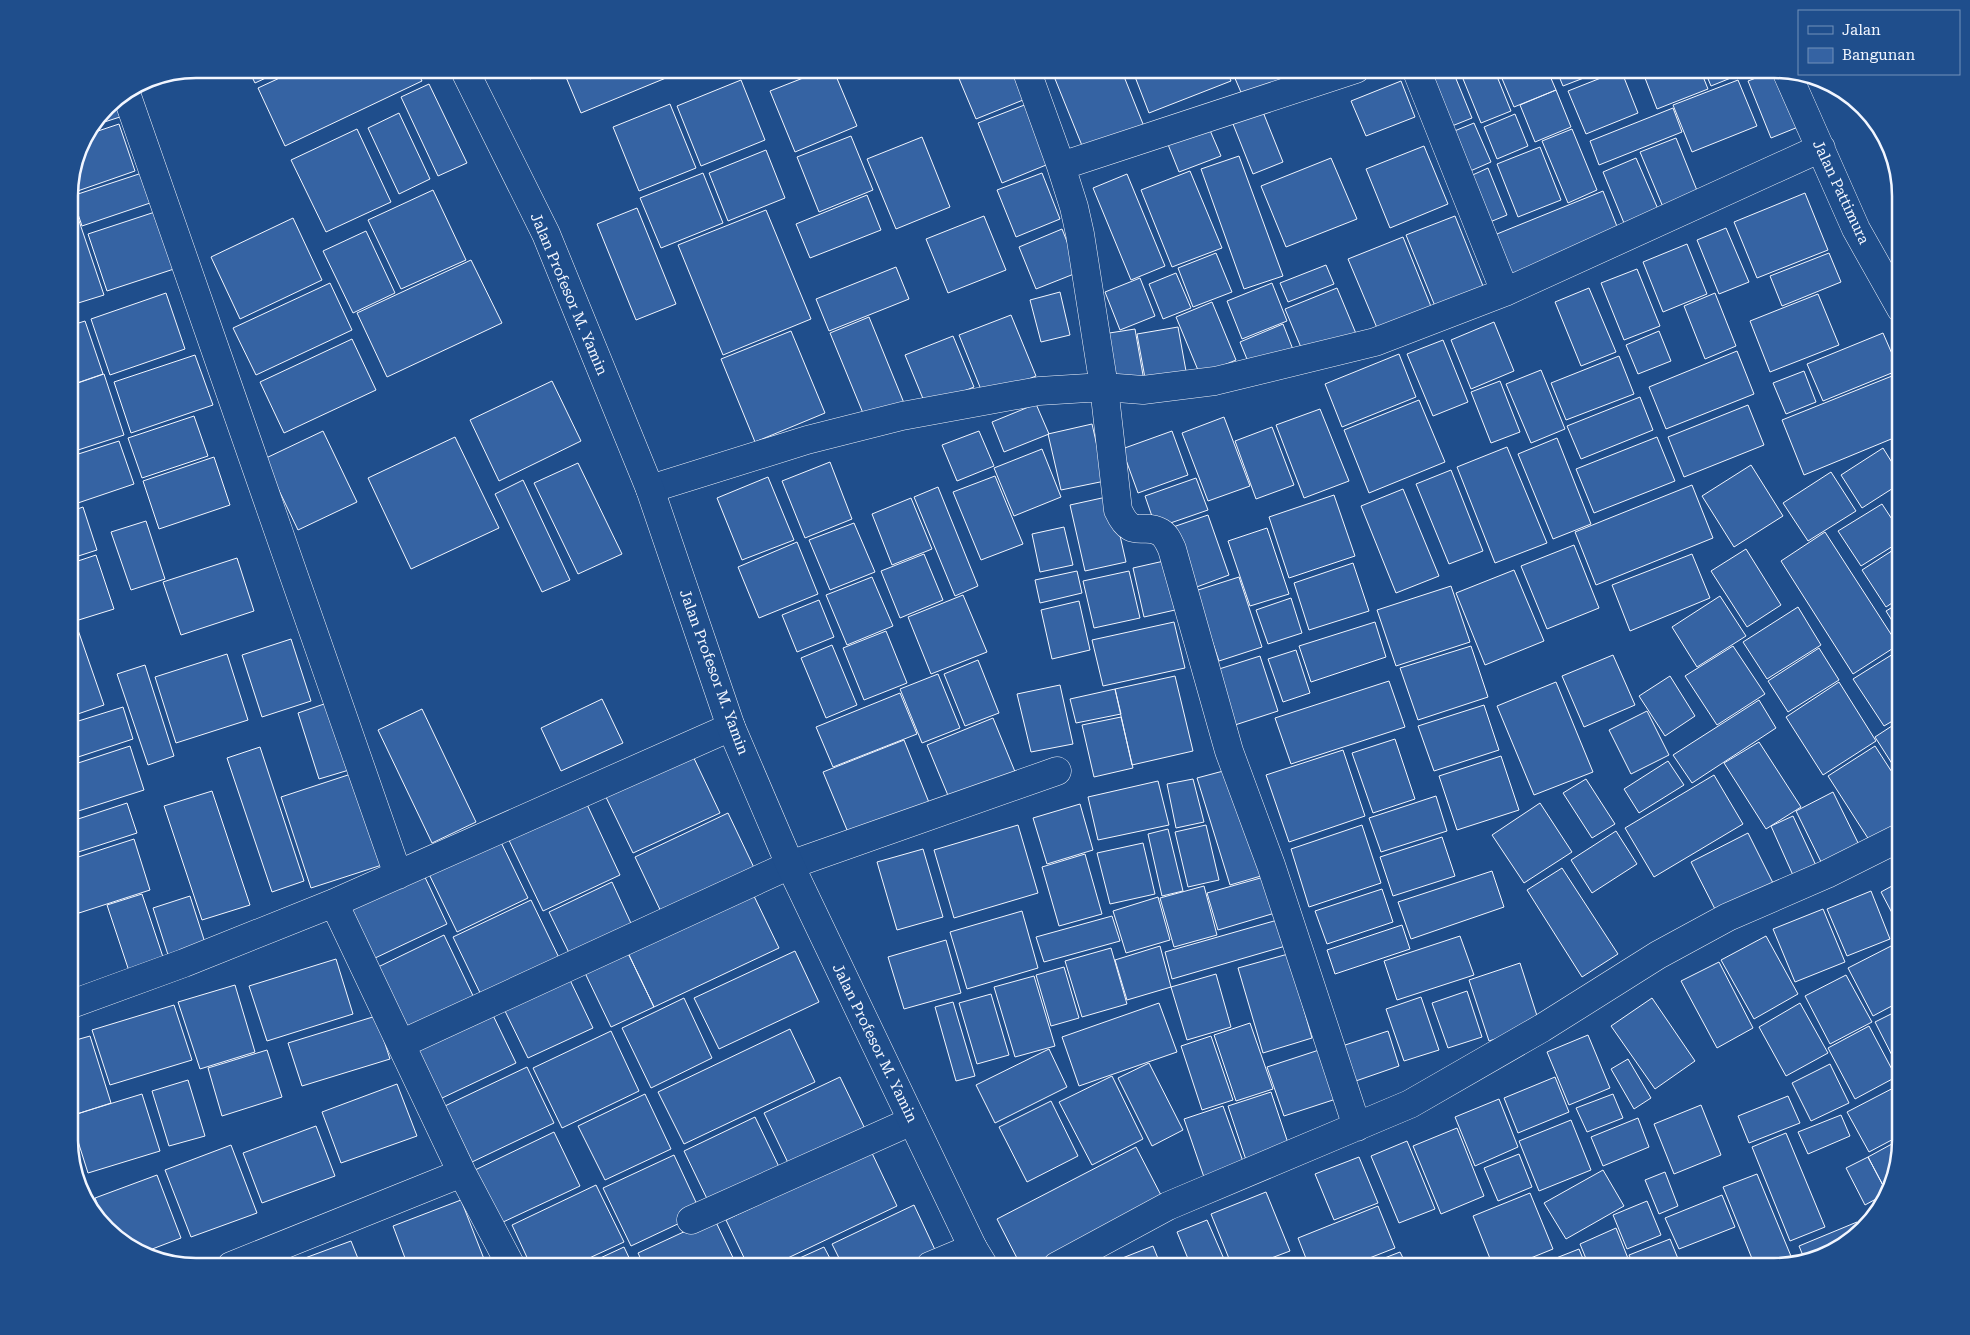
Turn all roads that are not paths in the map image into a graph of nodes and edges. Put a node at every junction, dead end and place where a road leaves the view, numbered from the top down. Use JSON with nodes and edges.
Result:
{"nodes":[{"id":1,"x":468,"y":78,"type":"edge"},
{"id":2,"x":1029,"y":78,"type":"edge"},
{"id":3,"x":1329,"y":78,"type":"edge"},
{"id":4,"x":1420,"y":78,"type":"edge"},
{"id":5,"x":1790,"y":79,"type":"edge"},
{"id":6,"x":128,"y":99,"type":"edge"},
{"id":7,"x":1821,"y":148,"type":"junction"},
{"id":8,"x":1061,"y":166,"type":"junction"},
{"id":9,"x":1505,"y":292,"type":"junction"},
{"id":10,"x":1892,"y":293,"type":"edge"},
{"id":11,"x":1104,"y":387,"type":"junction"},
{"id":12,"x":650,"y":489,"type":"junction"},
{"id":13,"x":732,"y":727,"type":"junction"},
{"id":14,"x":1057,"y":771,"type":"dead end"},
{"id":15,"x":1892,"y":842,"type":"edge"},
{"id":16,"x":790,"y":865,"type":"junction"},
{"id":17,"x":398,"y":875,"type":"junction"},
{"id":18,"x":334,"y":904,"type":"junction"},
{"id":19,"x":78,"y":1002,"type":"edge"},
{"id":20,"x":401,"y":1044,"type":"junction"},
{"id":21,"x":912,"y":1121,"type":"junction"},
{"id":22,"x":1357,"y":1127,"type":"junction"},
{"id":23,"x":462,"y":1173,"type":"junction"},
{"id":24,"x":691,"y":1220,"type":"dead end"},
{"id":25,"x":979,"y":1257,"type":"edge"},
{"id":26,"x":251,"y":1258,"type":"edge"},
{"id":27,"x":507,"y":1258,"type":"edge"},
{"id":28,"x":1072,"y":1258,"type":"edge"}],
"edges":[{"from":1,"to":12,"type":"street","name":"Jalan Profesor M. Yamin"},
{"from":2,"to":8,"type":"street"},
{"from":3,"to":8,"type":"street"},
{"from":4,"to":9,"type":"street"},
{"from":5,"to":7,"type":"street","name":"Jalan Pattimura"},
{"from":6,"to":17,"type":"street"},
{"from":7,"to":9,"type":"street"},
{"from":7,"to":10,"type":"street","name":"Jalan Pattimura"},
{"from":8,"to":11,"type":"street"},
{"from":9,"to":11,"type":"street"},
{"from":11,"to":12,"type":"street"},
{"from":11,"to":22,"type":"street"},
{"from":12,"to":13,"type":"street","name":"Jalan Profesor M. Yamin"},
{"from":13,"to":16,"type":"street","name":"Jalan Profesor M. Yamin"},
{"from":13,"to":17,"type":"street"},
{"from":14,"to":16,"type":"street"},
{"from":15,"to":22,"type":"street"},
{"from":16,"to":20,"type":"street"},
{"from":16,"to":21,"type":"street","name":"Jalan Profesor M. Yamin"},
{"from":17,"to":18,"type":"street"},
{"from":18,"to":19,"type":"street"},
{"from":18,"to":20,"type":"street"},
{"from":20,"to":23,"type":"street"},
{"from":21,"to":24,"type":"street"},
{"from":21,"to":25,"type":"street","name":"Jalan Profesor M. Yamin"},
{"from":22,"to":28,"type":"street"},
{"from":23,"to":26,"type":"street"},
{"from":23,"to":27,"type":"street"}]}
